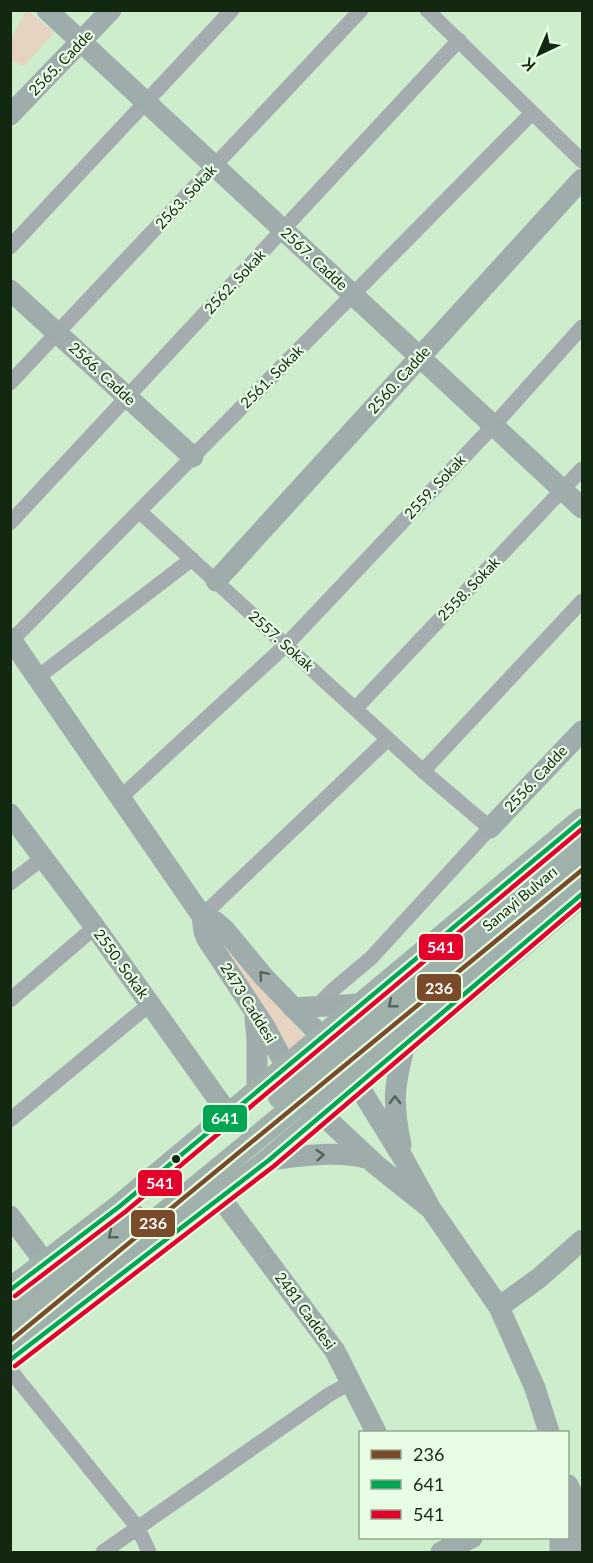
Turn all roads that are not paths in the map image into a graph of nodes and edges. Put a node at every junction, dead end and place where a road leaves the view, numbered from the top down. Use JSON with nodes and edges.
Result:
{"nodes":[{"id":1,"x":47,"y":10,"type":"edge"},
{"id":2,"x":111,"y":10,"type":"edge"},
{"id":3,"x":232,"y":10,"type":"edge"},
{"id":4,"x":362,"y":10,"type":"edge"},
{"id":5,"x":427,"y":10,"type":"edge"},
{"id":6,"x":459,"y":40,"type":"junction"},
{"id":7,"x":80,"y":42,"type":"junction"},
{"id":8,"x":145,"y":103,"type":"junction"},
{"id":9,"x":532,"y":112,"type":"junction"},
{"id":10,"x":10,"y":115,"type":"edge"},
{"id":11,"x":582,"y":161,"type":"edge"},
{"id":12,"x":214,"y":167,"type":"junction"},
{"id":13,"x":582,"y":179,"type":"edge"},
{"id":14,"x":283,"y":230,"type":"junction"},
{"id":15,"x":10,"y":247,"type":"edge"},
{"id":16,"x":10,"y":290,"type":"edge"},
{"id":17,"x":353,"y":295,"type":"junction"},
{"id":18,"x":582,"y":327,"type":"edge"},
{"id":19,"x":58,"y":333,"type":"junction"},
{"id":20,"x":420,"y":357,"type":"junction"},
{"id":21,"x":10,"y":383,"type":"edge"},
{"id":22,"x":128,"y":397,"type":"junction"},
{"id":23,"x":494,"y":425,"type":"junction"},
{"id":24,"x":193,"y":458,"type":"junction"},
{"id":25,"x":582,"y":469,"type":"edge"},
{"id":26,"x":564,"y":490,"type":"junction"},
{"id":27,"x":582,"y":508,"type":"edge"},
{"id":28,"x":140,"y":512,"type":"junction"},
{"id":29,"x":10,"y":524,"type":"edge"},
{"id":30,"x":192,"y":559,"type":"junction"},
{"id":31,"x":216,"y":581,"type":"junction"},
{"id":32,"x":582,"y":601,"type":"edge"},
{"id":33,"x":11,"y":640,"type":"edge"},
{"id":34,"x":286,"y":645,"type":"junction"},
{"id":35,"x":38,"y":677,"type":"junction"},
{"id":36,"x":355,"y":709,"type":"junction"},
{"id":37,"x":582,"y":730,"type":"edge"},
{"id":38,"x":388,"y":739,"type":"junction"},
{"id":39,"x":423,"y":771,"type":"junction"},
{"id":40,"x":121,"y":797,"type":"junction"},
{"id":41,"x":10,"y":814,"type":"edge"},
{"id":42,"x":582,"y":820,"type":"edge"},
{"id":43,"x":490,"y":828,"type":"junction"},
{"id":44,"x":582,"y":846,"type":"edge"},
{"id":45,"x":43,"y":858,"type":"junction"},
{"id":46,"x":582,"y":870,"type":"edge"},
{"id":47,"x":10,"y":883,"type":"edge"},
{"id":48,"x":582,"y":894,"type":"edge"},
{"id":49,"x":202,"y":916,"type":"junction"},
{"id":50,"x":95,"y":927,"type":"junction"},
{"id":51,"x":10,"y":1000,"type":"edge"},
{"id":52,"x":364,"y":1001,"type":"junction"},
{"id":53,"x":150,"y":1004,"type":"junction"},
{"id":54,"x":317,"y":1006,"type":"junction"},
{"id":55,"x":293,"y":1008,"type":"junction"},
{"id":56,"x":254,"y":1010,"type":"junction"},
{"id":57,"x":321,"y":1036,"type":"junction"},
{"id":58,"x":408,"y":1041,"type":"junction"},
{"id":59,"x":286,"y":1066,"type":"junction"},
{"id":60,"x":358,"y":1085,"type":"junction"},
{"id":61,"x":257,"y":1090,"type":"junction"},
{"id":62,"x":229,"y":1115,"type":"junction"},
{"id":63,"x":322,"y":1115,"type":"junction"},
{"id":64,"x":10,"y":1120,"type":"edge"},
{"id":65,"x":403,"y":1158,"type":"junction"},
{"id":66,"x":370,"y":1159,"type":"junction"},
{"id":67,"x":268,"y":1161,"type":"junction"},
{"id":68,"x":220,"y":1197,"type":"junction"},
{"id":69,"x":431,"y":1209,"type":"junction"},
{"id":70,"x":10,"y":1216,"type":"edge"},
{"id":71,"x":582,"y":1240,"type":"edge"},
{"id":72,"x":46,"y":1264,"type":"junction"},
{"id":73,"x":10,"y":1290,"type":"edge"},
{"id":74,"x":499,"y":1307,"type":"junction"},
{"id":75,"x":10,"y":1314,"type":"edge"},
{"id":76,"x":10,"y":1341,"type":"edge"},
{"id":77,"x":10,"y":1360,"type":"edge"},
{"id":78,"x":10,"y":1370,"type":"edge"},
{"id":79,"x":350,"y":1383,"type":"junction"},
{"id":80,"x":375,"y":1431,"type":"edge"},
{"id":81,"x":549,"y":1431,"type":"edge"},
{"id":82,"x":569,"y":1490,"type":"edge"},
{"id":83,"x":138,"y":1528,"type":"junction"},
{"id":84,"x":468,"y":1539,"type":"edge"},
{"id":85,"x":440,"y":1547,"type":"edge"},
{"id":86,"x":103,"y":1552,"type":"edge"},
{"id":87,"x":149,"y":1552,"type":"edge"},
{"id":88,"x":580,"y":1552,"type":"edge"}],
"edges":[{"from":1,"to":7,"type":"street","name":"2567. Cadde"},
{"from":2,"to":7,"type":"street","name":"2565. Cadde"},
{"from":3,"to":8,"type":"street"},
{"from":4,"to":12,"type":"street","name":"2563. Sokak"},
{"from":5,"to":6,"type":"street"},
{"from":6,"to":9,"type":"street"},
{"from":6,"to":14,"type":"street","name":"2562. Sokak"},
{"from":7,"to":8,"type":"street","name":"2567. Cadde"},
{"from":7,"to":10,"type":"street","name":"2565. Cadde"},
{"from":8,"to":12,"type":"street","name":"2567. Cadde"},
{"from":8,"to":15,"type":"street"},
{"from":9,"to":11,"type":"street"},
{"from":9,"to":17,"type":"street","name":"2561. Sokak"},
{"from":12,"to":14,"type":"street","name":"2567. Cadde"},
{"from":12,"to":19,"type":"street","name":"2563. Sokak"},
{"from":13,"to":20,"type":"street","name":"2560. Cadde"},
{"from":14,"to":17,"type":"street","name":"2567. Cadde"},
{"from":14,"to":22,"type":"street","name":"2562. Sokak"},
{"from":16,"to":19,"type":"street","name":"2566. Cadde"},
{"from":17,"to":20,"type":"street","name":"2567. Cadde"},
{"from":17,"to":24,"type":"street","name":"2561. Sokak"},
{"from":18,"to":23,"type":"street","name":"2559. Sokak"},
{"from":19,"to":21,"type":"street","name":"2563. Sokak"},
{"from":19,"to":22,"type":"street","name":"2566. Cadde"},
{"from":20,"to":23,"type":"street","name":"2567. Cadde"},
{"from":20,"to":31,"type":"street","name":"2560. Cadde"},
{"from":22,"to":24,"type":"street","name":"2566. Cadde"},
{"from":22,"to":29,"type":"street","name":"2562. Sokak"},
{"from":23,"to":26,"type":"street","name":"2567. Cadde"},
{"from":23,"to":34,"type":"street","name":"2559. Sokak"},
{"from":24,"to":28,"type":"street","name":"2561. Sokak"},
{"from":25,"to":26,"type":"street","name":"2558. Sokak"},
{"from":26,"to":27,"type":"street","name":"2567. Cadde"},
{"from":26,"to":36,"type":"street","name":"2558. Sokak"},
{"from":28,"to":30,"type":"street","name":"2557. Sokak"},
{"from":28,"to":33,"type":"street","name":"2561. Sokak"},
{"from":30,"to":31,"type":"street","name":"2557. Sokak"},
{"from":30,"to":35,"type":"street"},
{"from":31,"to":34,"type":"street","name":"2557. Sokak"},
{"from":32,"to":39,"type":"street"},
{"from":33,"to":35,"type":"street","name":"2473 Caddesi"},
{"from":34,"to":36,"type":"street","name":"2557. Sokak"},
{"from":34,"to":40,"type":"street","name":"2559. Sokak"},
{"from":35,"to":40,"type":"street","name":"2473 Caddesi"},
{"from":36,"to":38,"type":"street","name":"2557. Sokak"},
{"from":37,"to":43,"type":"street","name":"2556. Cadde"},
{"from":38,"to":39,"type":"street","name":"2557. Sokak"},
{"from":38,"to":49,"type":"street"},
{"from":39,"to":43,"type":"street","name":"2557. Sokak"},
{"from":40,"to":49,"type":"street","name":"2473 Caddesi"},
{"from":41,"to":45,"type":"street","name":"2550. Sokak"},
{"from":42,"to":52,"type":"main road"},
{"from":43,"to":54,"type":"street"},
{"from":44,"to":75,"type":"main road","name":"Sanayi Bulvarı","one_way":true,"bridge":true},
{"from":45,"to":47,"type":"street"},
{"from":45,"to":50,"type":"street","name":"2550. Sokak"},
{"from":46,"to":76,"type":"main road","name":"Sanayi Bulvarı","bridge":true},
{"from":48,"to":58,"type":"main road"},
{"from":55,"to":49,"type":"street","name":"2473 Caddesi","one_way":true},
{"from":49,"to":56,"type":"street","name":"2473 Caddesi"},
{"from":50,"to":51,"type":"street"},
{"from":50,"to":53,"type":"street","name":"2550. Sokak"},
{"from":52,"to":54,"type":"street"},
{"from":52,"to":57,"type":"main road"},
{"from":52,"to":58,"type":"main road"},
{"from":53,"to":62,"type":"street","name":"2550. Sokak"},
{"from":53,"to":64,"type":"street"},
{"from":54,"to":55,"type":"street"},
{"from":55,"to":57,"type":"street","name":"2473 Caddesi"},
{"from":56,"to":59,"type":"street","name":"2473 Caddesi"},
{"from":56,"to":61,"type":"street"},
{"from":57,"to":59,"type":"main road"},
{"from":57,"to":60,"type":"street","name":"2473 Caddesi"},
{"from":58,"to":60,"type":"main road"},
{"from":65,"to":58,"type":"street","one_way":true},
{"from":59,"to":61,"type":"main road"},
{"from":59,"to":63,"type":"street","name":"2473 Caddesi"},
{"from":60,"to":63,"type":"main road"},
{"from":60,"to":65,"type":"street","name":"2473 Caddesi"},
{"from":61,"to":62,"type":"main road"},
{"from":62,"to":67,"type":"main road"},
{"from":62,"to":72,"type":"main road"},
{"from":63,"to":66,"type":"street","name":"2473 Caddesi"},
{"from":63,"to":67,"type":"main road"},
{"from":65,"to":69,"type":"street","name":"2473 Caddesi"},
{"from":67,"to":66,"type":"street","one_way":true},
{"from":66,"to":69,"type":"street","name":"2473 Caddesi"},
{"from":67,"to":68,"type":"main road"},
{"from":68,"to":77,"type":"main road"},
{"from":68,"to":79,"type":"street","name":"2481 Caddesi"},
{"from":69,"to":74,"type":"street","name":"2473 Caddesi"},
{"from":70,"to":72,"type":"street"},
{"from":71,"to":74,"type":"street"},
{"from":72,"to":73,"type":"main road"},
{"from":74,"to":81,"type":"street","name":"2473 Caddesi"},
{"from":78,"to":83,"type":"street"},
{"from":79,"to":80,"type":"street","name":"2481 Caddesi"},
{"from":79,"to":83,"type":"street"},
{"from":82,"to":88,"type":"street"},
{"from":83,"to":86,"type":"street"},
{"from":83,"to":87,"type":"street"},
{"from":84,"to":85,"type":"street"}]}
